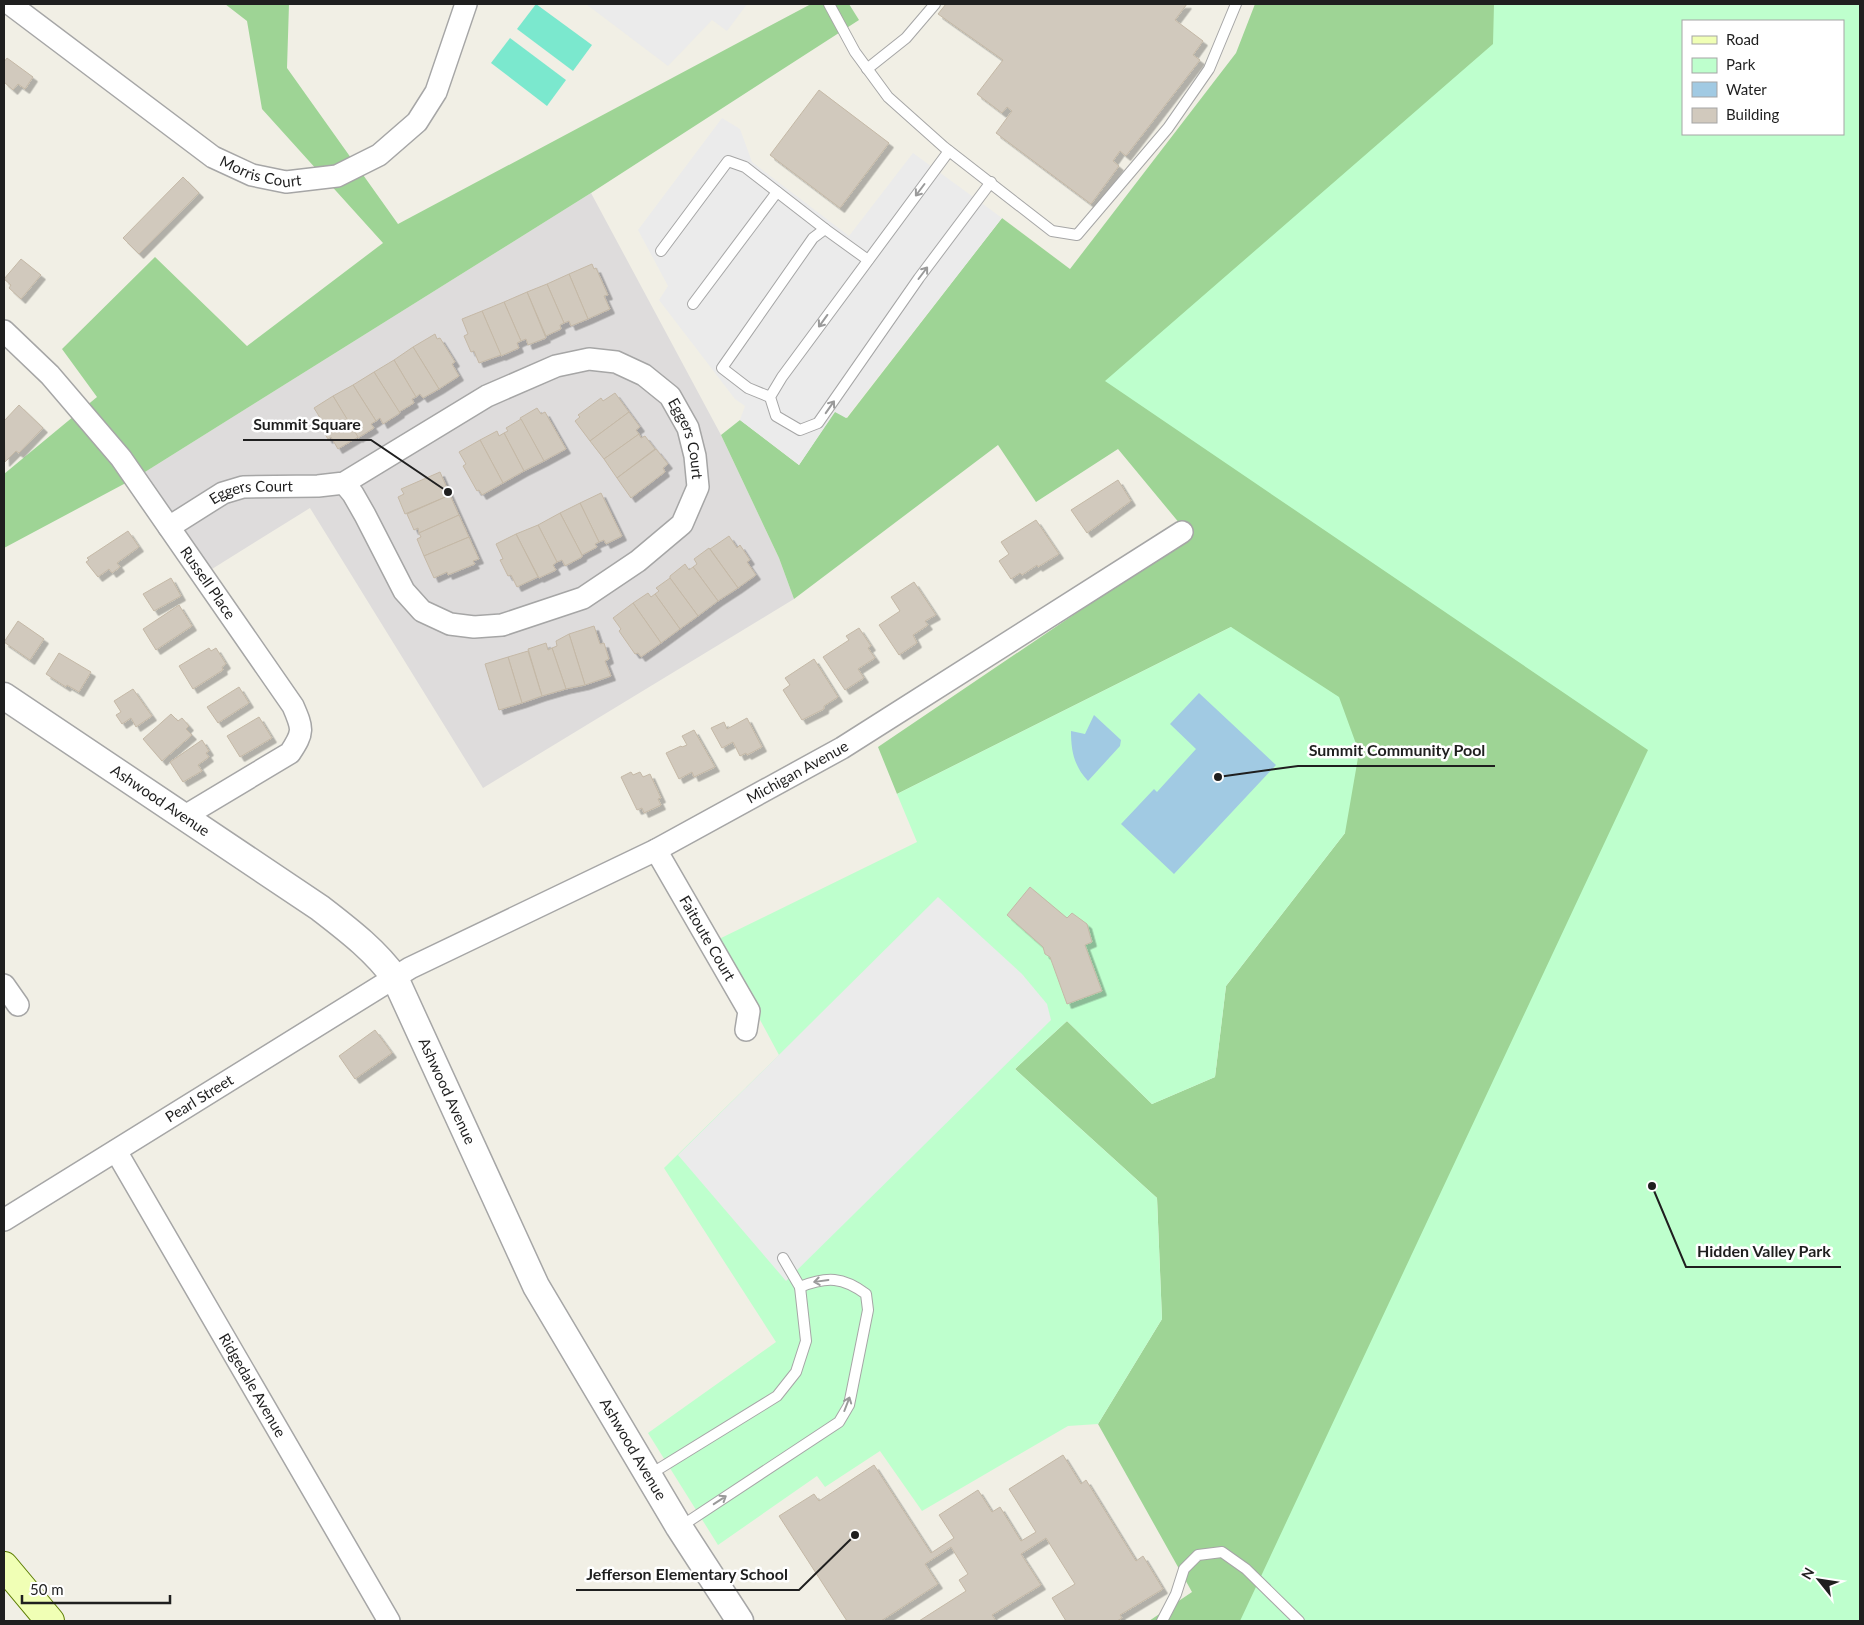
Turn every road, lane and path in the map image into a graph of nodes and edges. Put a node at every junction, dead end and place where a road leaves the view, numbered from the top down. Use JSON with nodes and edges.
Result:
{"nodes":[{"id":1,"x":10,"y":4,"type":"edge"},
{"id":2,"x":466,"y":4,"type":"edge"},
{"id":3,"x":829,"y":4,"type":"edge"},
{"id":4,"x":935,"y":4,"type":"edge"},
{"id":5,"x":1236,"y":4,"type":"edge"},
{"id":6,"x":868,"y":69,"type":"junction"},
{"id":7,"x":949,"y":151,"type":"junction"},
{"id":8,"x":991,"y":182,"type":"junction"},
{"id":9,"x":777,"y":192,"type":"junction"},
{"id":10,"x":825,"y":229,"type":"junction"},
{"id":11,"x":661,"y":250,"type":"dead end"},
{"id":12,"x":868,"y":260,"type":"junction"},
{"id":13,"x":694,"y":304,"type":"dead end"},
{"id":14,"x":4,"y":331,"type":"edge"},
{"id":15,"x":770,"y":397,"type":"junction"},
{"id":16,"x":344,"y":483,"type":"junction"},
{"id":17,"x":169,"y":527,"type":"junction"},
{"id":18,"x":1182,"y":532,"type":"dead end"},
{"id":19,"x":4,"y":696,"type":"edge"},
{"id":20,"x":185,"y":816,"type":"junction"},
{"id":21,"x":656,"y":850,"type":"junction"},
{"id":22,"x":395,"y":978,"type":"junction"},
{"id":23,"x":4,"y":985,"type":"edge"},
{"id":24,"x":18,"y":1004,"type":"dead end"},
{"id":25,"x":746,"y":1030,"type":"dead end"},
{"id":26,"x":116,"y":1151,"type":"junction"},
{"id":27,"x":4,"y":1220,"type":"edge"},
{"id":28,"x":783,"y":1258,"type":"dead end"},
{"id":29,"x":800,"y":1287,"type":"junction"},
{"id":30,"x":649,"y":1476,"type":"junction"},
{"id":31,"x":679,"y":1527,"type":"junction"},
{"id":32,"x":4,"y":1566,"type":"edge"},
{"id":33,"x":50,"y":1621,"type":"edge"},
{"id":34,"x":389,"y":1621,"type":"edge"},
{"id":35,"x":740,"y":1621,"type":"edge"},
{"id":36,"x":1162,"y":1621,"type":"edge"},
{"id":37,"x":1299,"y":1621,"type":"edge"}],
"edges":[{"from":1,"to":2,"type":"street","name":"Morris Court"},
{"from":3,"to":6,"type":"lane"},
{"from":4,"to":6,"type":"lane"},
{"from":5,"to":8,"type":"lane"},
{"from":6,"to":7,"type":"lane"},
{"from":7,"to":8,"type":"lane"},
{"from":7,"to":12,"type":"lane","one_way":true},
{"from":15,"to":8,"type":"lane","one_way":true},
{"from":9,"to":10,"type":"lane"},
{"from":9,"to":11,"type":"lane"},
{"from":9,"to":13,"type":"lane"},
{"from":10,"to":12,"type":"lane"},
{"from":10,"to":15,"type":"lane"},
{"from":12,"to":15,"type":"lane","one_way":true},
{"from":14,"to":17,"type":"street","name":"Russell Place"},
{"from":16,"to":16,"type":"street","name":"Eggers Court"},
{"from":16,"to":17,"type":"street","name":"Eggers Court"},
{"from":17,"to":20,"type":"street","name":"Russell Place"},
{"from":18,"to":21,"type":"street","name":"Michigan Avenue"},
{"from":19,"to":20,"type":"street","name":"Ashwood Avenue"},
{"from":20,"to":22,"type":"street","name":"Ashwood Avenue"},
{"from":21,"to":22,"type":"street","name":"Michigan Avenue"},
{"from":21,"to":25,"type":"street","name":"Faitoute Court"},
{"from":22,"to":26,"type":"street","name":"Pearl Street"},
{"from":22,"to":30,"type":"street","name":"Ashwood Avenue"},
{"from":23,"to":24,"type":"street"},
{"from":26,"to":27,"type":"street","name":"Pearl Street"},
{"from":26,"to":34,"type":"street","name":"Ridgedale Avenue"},
{"from":28,"to":29,"type":"lane"},
{"from":29,"to":30,"type":"lane"},
{"from":31,"to":29,"type":"lane","one_way":true},
{"from":30,"to":31,"type":"street","name":"Ashwood Avenue"},
{"from":31,"to":35,"type":"street","name":"Ashwood Avenue"},
{"from":32,"to":33,"type":"main road"},
{"from":36,"to":37,"type":"lane"}]}
